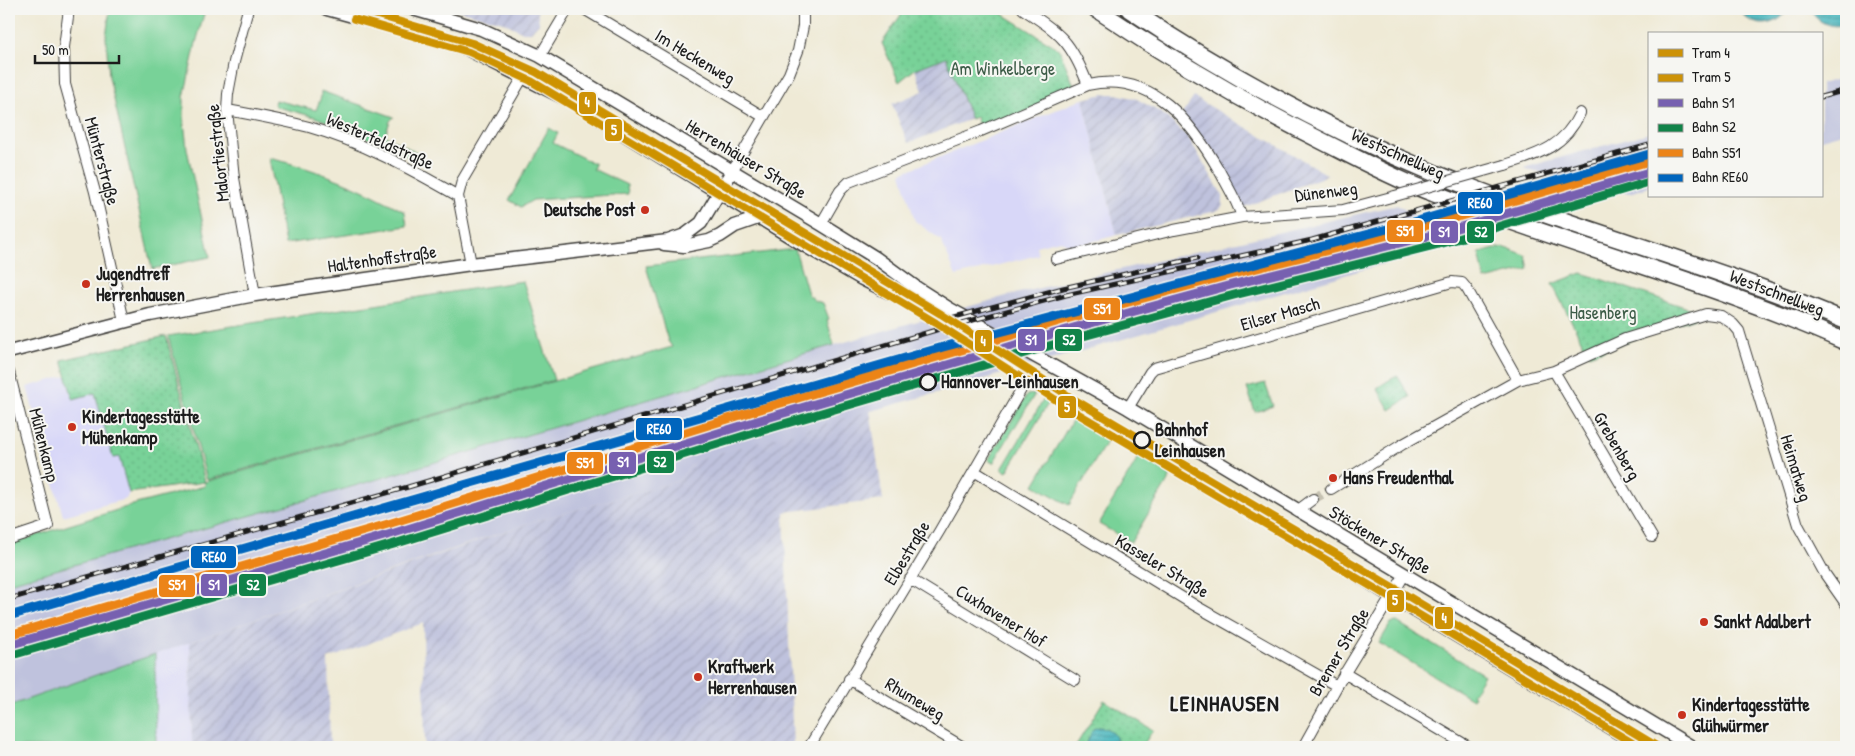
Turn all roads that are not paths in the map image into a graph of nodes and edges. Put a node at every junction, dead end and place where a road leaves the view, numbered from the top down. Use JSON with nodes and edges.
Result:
{"nodes":[{"id":1,"x":69,"y":9,"type":"edge"},
{"id":2,"x":248,"y":9,"type":"edge"},
{"id":3,"x":327,"y":9,"type":"edge"},
{"id":4,"x":413,"y":9,"type":"edge"},
{"id":5,"x":568,"y":9,"type":"edge"},
{"id":6,"x":584,"y":9,"type":"edge"},
{"id":7,"x":803,"y":9,"type":"edge"},
{"id":8,"x":1023,"y":9,"type":"edge"},
{"id":9,"x":1096,"y":9,"type":"edge"},
{"id":10,"x":1129,"y":9,"type":"edge"},
{"id":11,"x":540,"y":56,"type":"junction"},
{"id":12,"x":523,"y":77,"type":"junction"},
{"id":13,"x":1088,"y":85,"type":"junction"},
{"id":14,"x":227,"y":110,"type":"junction"},
{"id":15,"x":1580,"y":113,"type":"dead end"},
{"id":16,"x":764,"y":117,"type":"junction"},
{"id":17,"x":732,"y":172,"type":"junction"},
{"id":18,"x":719,"y":193,"type":"junction"},
{"id":19,"x":458,"y":196,"type":"junction"},
{"id":20,"x":1242,"y":217,"type":"junction"},
{"id":21,"x":758,"y":218,"type":"junction"},
{"id":22,"x":821,"y":224,"type":"junction"},
{"id":23,"x":657,"y":244,"type":"junction"},
{"id":24,"x":1056,"y":260,"type":"dead end"},
{"id":25,"x":471,"y":264,"type":"junction"},
{"id":26,"x":255,"y":295,"type":"junction"},
{"id":27,"x":124,"y":321,"type":"junction"},
{"id":28,"x":1846,"y":321,"type":"edge"},
{"id":29,"x":1846,"y":342,"type":"edge"},
{"id":30,"x":9,"y":352,"type":"edge"},
{"id":31,"x":1049,"y":364,"type":"joint"},
{"id":32,"x":1554,"y":371,"type":"junction"},
{"id":33,"x":9,"y":372,"type":"edge"},
{"id":34,"x":1030,"y":374,"type":"junction"},
{"id":35,"x":1518,"y":380,"type":"junction"},
{"id":36,"x":1128,"y":408,"type":"junction"},
{"id":37,"x":974,"y":471,"type":"junction"},
{"id":38,"x":1331,"y":489,"type":"tunnel mouth"},
{"id":39,"x":1313,"y":500,"type":"tunnel mouth"},
{"id":40,"x":1297,"y":511,"type":"junction"},
{"id":41,"x":1652,"y":536,"type":"dead end"},
{"id":42,"x":9,"y":539,"type":"edge"},
{"id":43,"x":1405,"y":574,"type":"junction"},
{"id":44,"x":910,"y":579,"type":"junction"},
{"id":45,"x":1392,"y":596,"type":"junction"},
{"id":46,"x":1846,"y":604,"type":"edge"},
{"id":47,"x":1344,"y":673,"type":"junction"},
{"id":48,"x":849,"y":679,"type":"junction"},
{"id":49,"x":1075,"y":680,"type":"dead end"},
{"id":50,"x":1337,"y":686,"type":"junction"},
{"id":51,"x":809,"y":747,"type":"edge"},
{"id":52,"x":963,"y":747,"type":"edge"},
{"id":53,"x":1303,"y":747,"type":"edge"},
{"id":54,"x":1469,"y":747,"type":"edge"},
{"id":55,"x":1642,"y":747,"type":"edge"},
{"id":56,"x":1692,"y":747,"type":"edge"}],
"edges":[{"from":1,"to":27,"type":"street","name":"Münterstraße"},
{"from":2,"to":14,"type":"street","name":"Malortiestraße"},
{"from":3,"to":12,"type":"street"},
{"from":4,"to":11,"type":"street","name":"Herrenhäuser Straße"},
{"from":5,"to":11,"type":"street"},
{"from":6,"to":16,"type":"street","name":"Im Heckenweg"},
{"from":7,"to":16,"type":"street"},
{"from":8,"to":13,"type":"street"},
{"from":9,"to":29,"type":"highway","name":"Westschnellweg"},
{"from":10,"to":28,"type":"highway","name":"Westschnellweg"},
{"from":11,"to":17,"type":"street","name":"Herrenhäuser Straße"},
{"from":12,"to":18,"type":"street"},
{"from":12,"to":19,"type":"street"},
{"from":13,"to":20,"type":"street"},
{"from":13,"to":22,"type":"street"},
{"from":14,"to":19,"type":"street","name":"Westerfeldstraße"},
{"from":14,"to":26,"type":"street","name":"Malortiestraße"},
{"from":15,"to":20,"type":"street","name":"Dünenweg","bridge":true},
{"from":16,"to":17,"type":"street"},
{"from":17,"to":18,"type":"street","name":"Haltenhoffstraße"},
{"from":17,"to":22,"type":"street","name":"Herrenhäuser Straße"},
{"from":18,"to":21,"type":"street"},
{"from":18,"to":23,"type":"street","name":"Haltenhoffstraße"},
{"from":19,"to":25,"type":"street"},
{"from":20,"to":24,"type":"street","name":"Dünenweg"},
{"from":21,"to":23,"type":"street"},
{"from":21,"to":34,"type":"street"},
{"from":22,"to":31,"type":"street","name":"Herrenhäuser Straße"},
{"from":23,"to":25,"type":"street","name":"Haltenhoffstraße"},
{"from":25,"to":26,"type":"street","name":"Haltenhoffstraße"},
{"from":26,"to":27,"type":"street","name":"Haltenhoffstraße"},
{"from":27,"to":30,"type":"street","name":"Haltenhoffstraße"},
{"from":31,"to":36,"type":"street","name":"Stöckener Straße"},
{"from":32,"to":35,"type":"street"},
{"from":32,"to":41,"type":"street","name":"Grebenberg"},
{"from":32,"to":46,"type":"street","name":"Heimatweg"},
{"from":33,"to":42,"type":"street","name":"Mühenkamp"},
{"from":34,"to":37,"type":"street","name":"Elbestraße"},
{"from":34,"to":45,"type":"street"},
{"from":35,"to":36,"type":"street","name":"Eilser Masch"},
{"from":35,"to":38,"type":"street"},
{"from":36,"to":40,"type":"street","name":"Stöckener Straße"},
{"from":37,"to":44,"type":"street","name":"Elbestraße"},
{"from":37,"to":50,"type":"street","name":"Kasseler Straße"},
{"from":39,"to":40,"type":"street"},
{"from":40,"to":43,"type":"street","name":"Stöckener Straße"},
{"from":43,"to":45,"type":"street","name":"Bremer Straße"},
{"from":43,"to":56,"type":"street","name":"Stöckener Straße"},
{"from":44,"to":48,"type":"street","name":"Elbestraße"},
{"from":44,"to":49,"type":"street","name":"Cuxhavener Hof"},
{"from":45,"to":47,"type":"street","name":"Bremer Straße"},
{"from":45,"to":55,"type":"street"},
{"from":47,"to":50,"type":"street","name":"Bremer Straße"},
{"from":47,"to":54,"type":"street"},
{"from":48,"to":51,"type":"street","name":"Elbestraße"},
{"from":48,"to":52,"type":"street","name":"Rhumeweg"},
{"from":50,"to":53,"type":"street","name":"Bremer Straße"}]}
